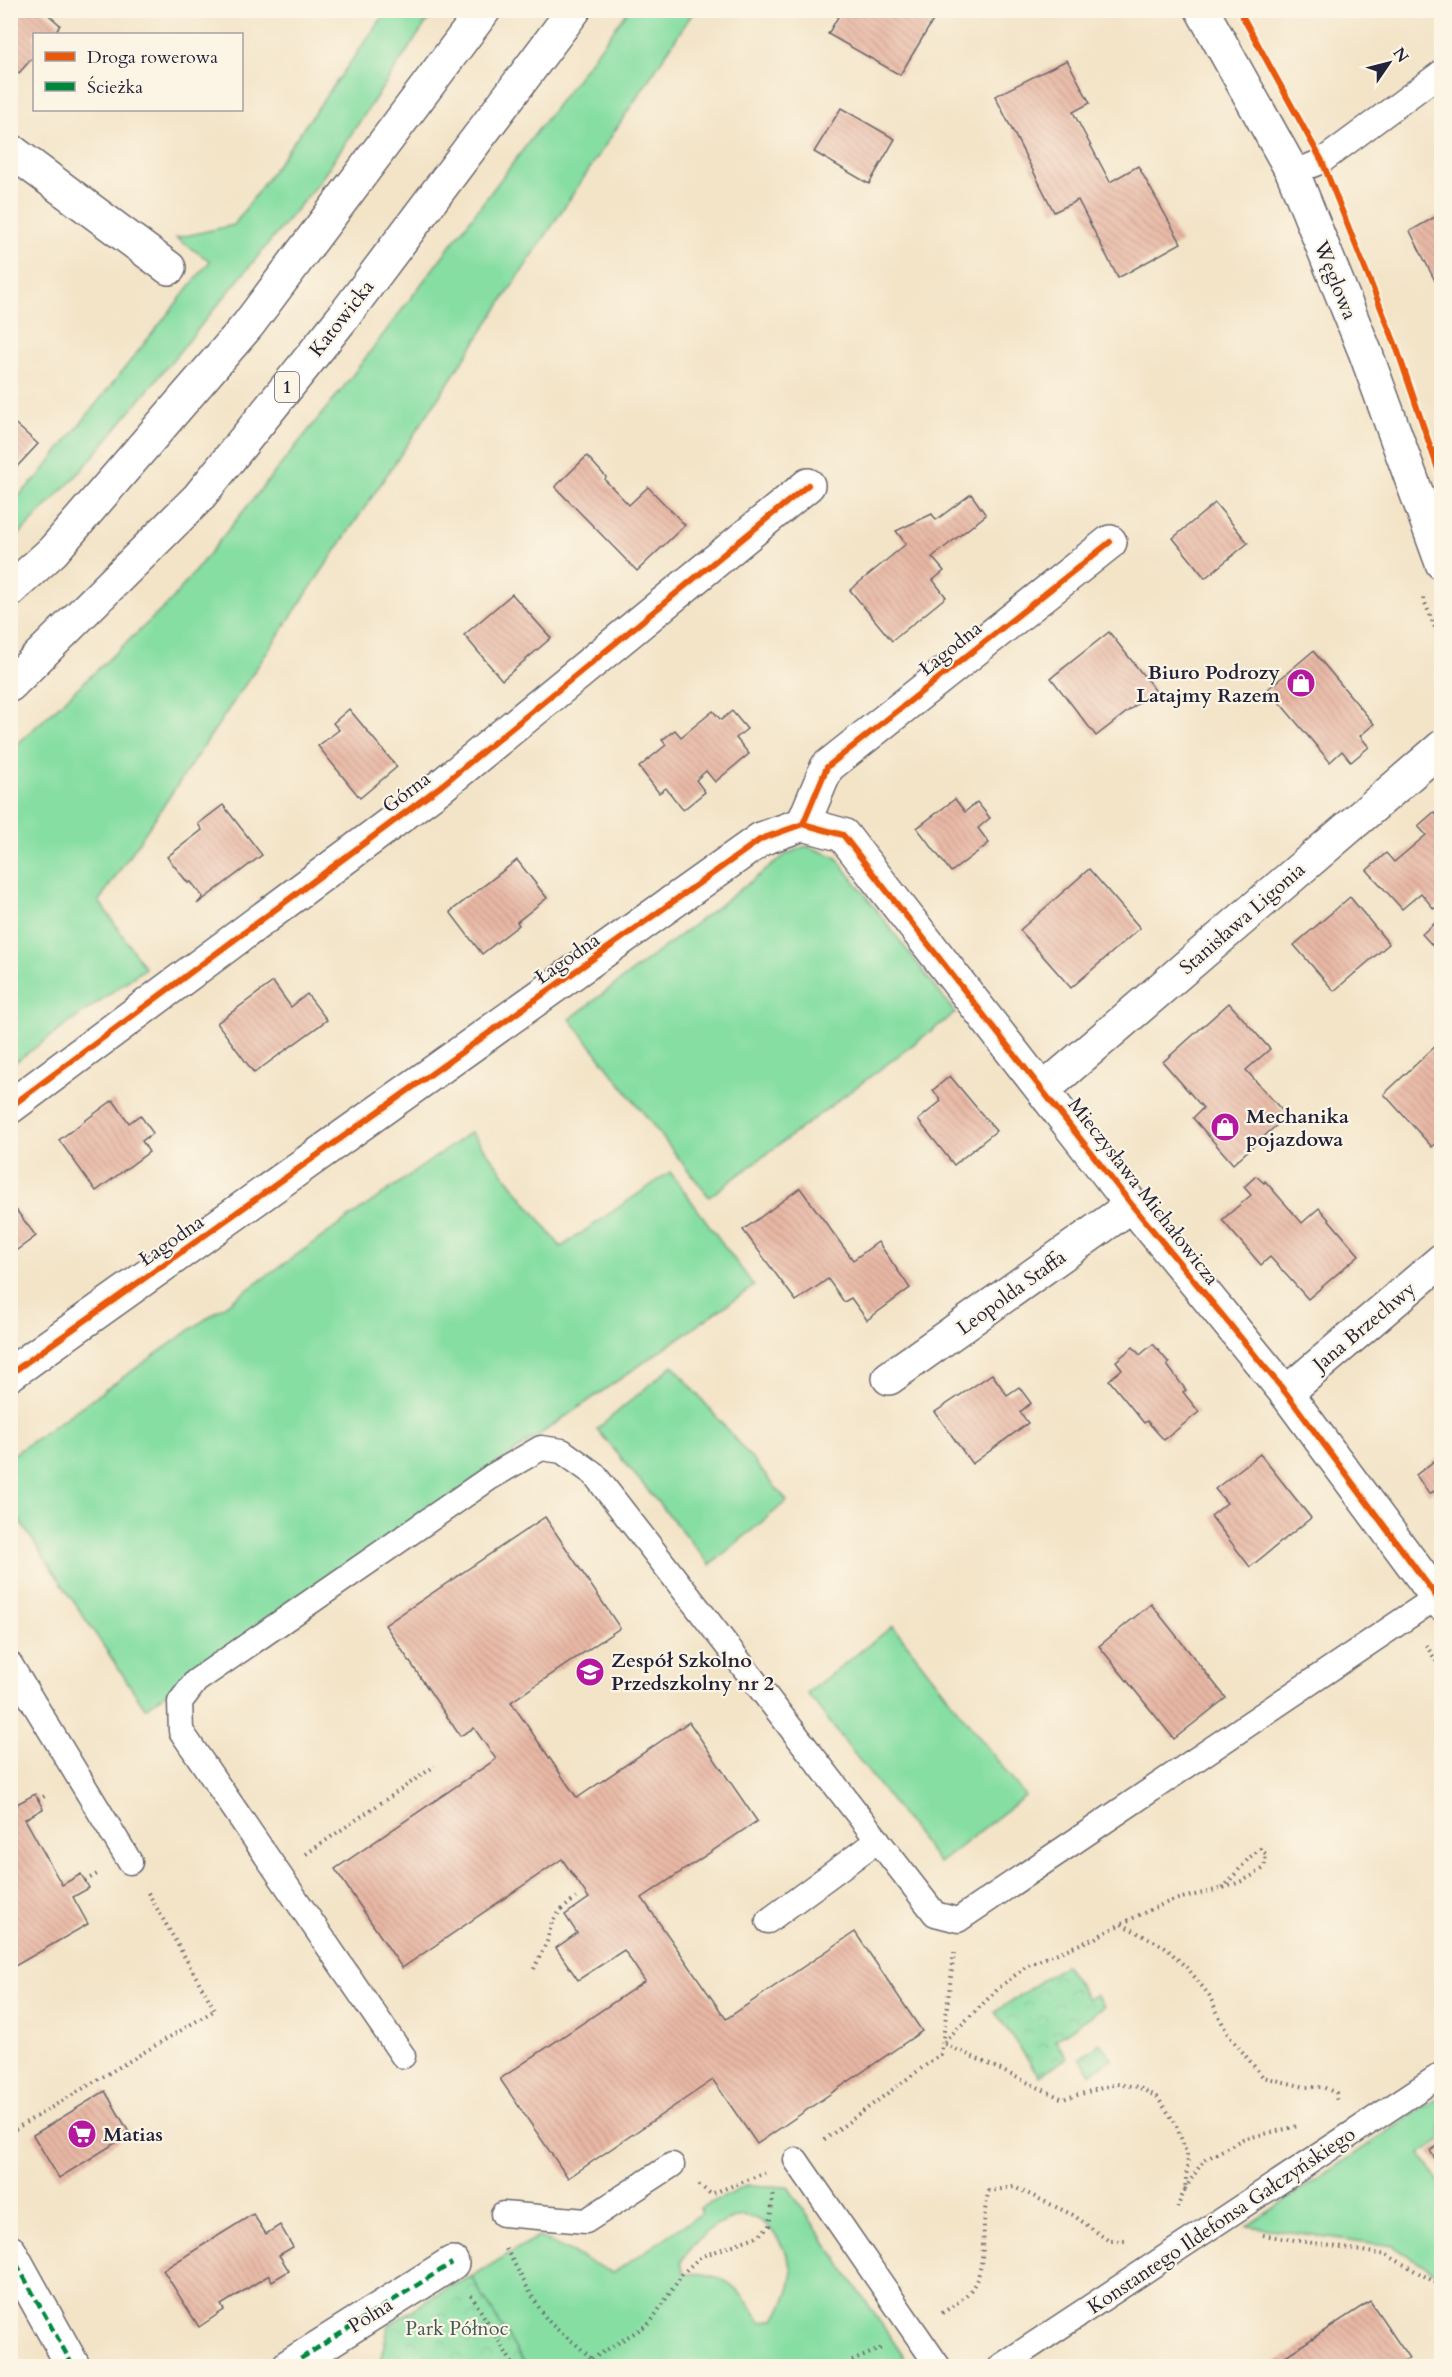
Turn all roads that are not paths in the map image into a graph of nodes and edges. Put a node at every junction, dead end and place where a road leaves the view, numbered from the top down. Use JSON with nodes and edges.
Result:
{"nodes":[{"id":1,"x":484,"y":10,"type":"edge"},
{"id":2,"x":573,"y":10,"type":"edge"},
{"id":3,"x":1202,"y":10,"type":"edge"},
{"id":4,"x":1442,"y":72,"type":"edge"},
{"id":5,"x":10,"y":150,"type":"edge"},
{"id":6,"x":1293,"y":173,"type":"junction"},
{"id":7,"x":169,"y":268,"type":"dead end"},
{"id":8,"x":808,"y":485,"type":"dead end"},
{"id":9,"x":1110,"y":542,"type":"dead end"},
{"id":10,"x":1442,"y":563,"type":"edge"},
{"id":11,"x":10,"y":590,"type":"edge"},
{"id":12,"x":10,"y":685,"type":"edge"},
{"id":13,"x":1442,"y":747,"type":"edge"},
{"id":14,"x":803,"y":824,"type":"junction"},
{"id":15,"x":1043,"y":1089,"type":"junction"},
{"id":16,"x":10,"y":1107,"type":"edge"},
{"id":17,"x":1132,"y":1205,"type":"junction"},
{"id":18,"x":1442,"y":1260,"type":"edge"},
{"id":19,"x":10,"y":1374,"type":"edge"},
{"id":20,"x":890,"y":1378,"type":"dead end"},
{"id":21,"x":1286,"y":1393,"type":"junction"},
{"id":22,"x":1439,"y":1600,"type":"edge"},
{"id":23,"x":10,"y":1664,"type":"edge"},
{"id":24,"x":878,"y":1840,"type":"junction"},
{"id":25,"x":130,"y":1862,"type":"road end"},
{"id":26,"x":768,"y":1921,"type":"dead end"},
{"id":27,"x":403,"y":2056,"type":"dead end"},
{"id":28,"x":1442,"y":2074,"type":"edge"},
{"id":29,"x":787,"y":2164,"type":"road end"},
{"id":30,"x":672,"y":2165,"type":"road end"},
{"id":31,"x":503,"y":2214,"type":"dead end"},
{"id":32,"x":10,"y":2252,"type":"edge"},
{"id":33,"x":452,"y":2263,"type":"dead end"},
{"id":34,"x":73,"y":2367,"type":"edge"},
{"id":35,"x":289,"y":2367,"type":"edge"},
{"id":36,"x":938,"y":2367,"type":"edge"},
{"id":37,"x":1001,"y":2367,"type":"edge"}],
"edges":[{"from":1,"to":11,"type":"street"},
{"from":2,"to":12,"type":"street","name":"Katowicka","number":"1"},
{"from":3,"to":6,"type":"street","name":"Węglowa"},
{"from":4,"to":6,"type":"lane"},
{"from":5,"to":7,"type":"street"},
{"from":6,"to":10,"type":"street","name":"Węglowa"},
{"from":8,"to":16,"type":"street","name":"Górna"},
{"from":9,"to":14,"type":"street","name":"Łagodna"},
{"from":13,"to":15,"type":"street","name":"Stanisława Ligonia"},
{"from":14,"to":15,"type":"street","name":"Mieczysława Michałowicza"},
{"from":14,"to":19,"type":"street","name":"Łagodna"},
{"from":15,"to":17,"type":"street","name":"Mieczysława Michałowicza"},
{"from":17,"to":20,"type":"street","name":"Leopolda Staffa"},
{"from":17,"to":21,"type":"street","name":"Mieczysława Michałowicza"},
{"from":18,"to":21,"type":"street","name":"Jana Brzechwy"},
{"from":21,"to":22,"type":"street","name":"Mieczysława Michałowicza"},
{"from":22,"to":24,"type":"lane"},
{"from":23,"to":25,"type":"lane"},
{"from":24,"to":26,"type":"lane"},
{"from":24,"to":27,"type":"lane"},
{"from":28,"to":37,"type":"lane","name":"Konstantego Ildefonsa Gałczyńskiego"},
{"from":29,"to":36,"type":"lane"},
{"from":30,"to":31,"type":"lane"},
{"from":32,"to":34,"type":"street"},
{"from":33,"to":35,"type":"street","name":"Polna"}]}
